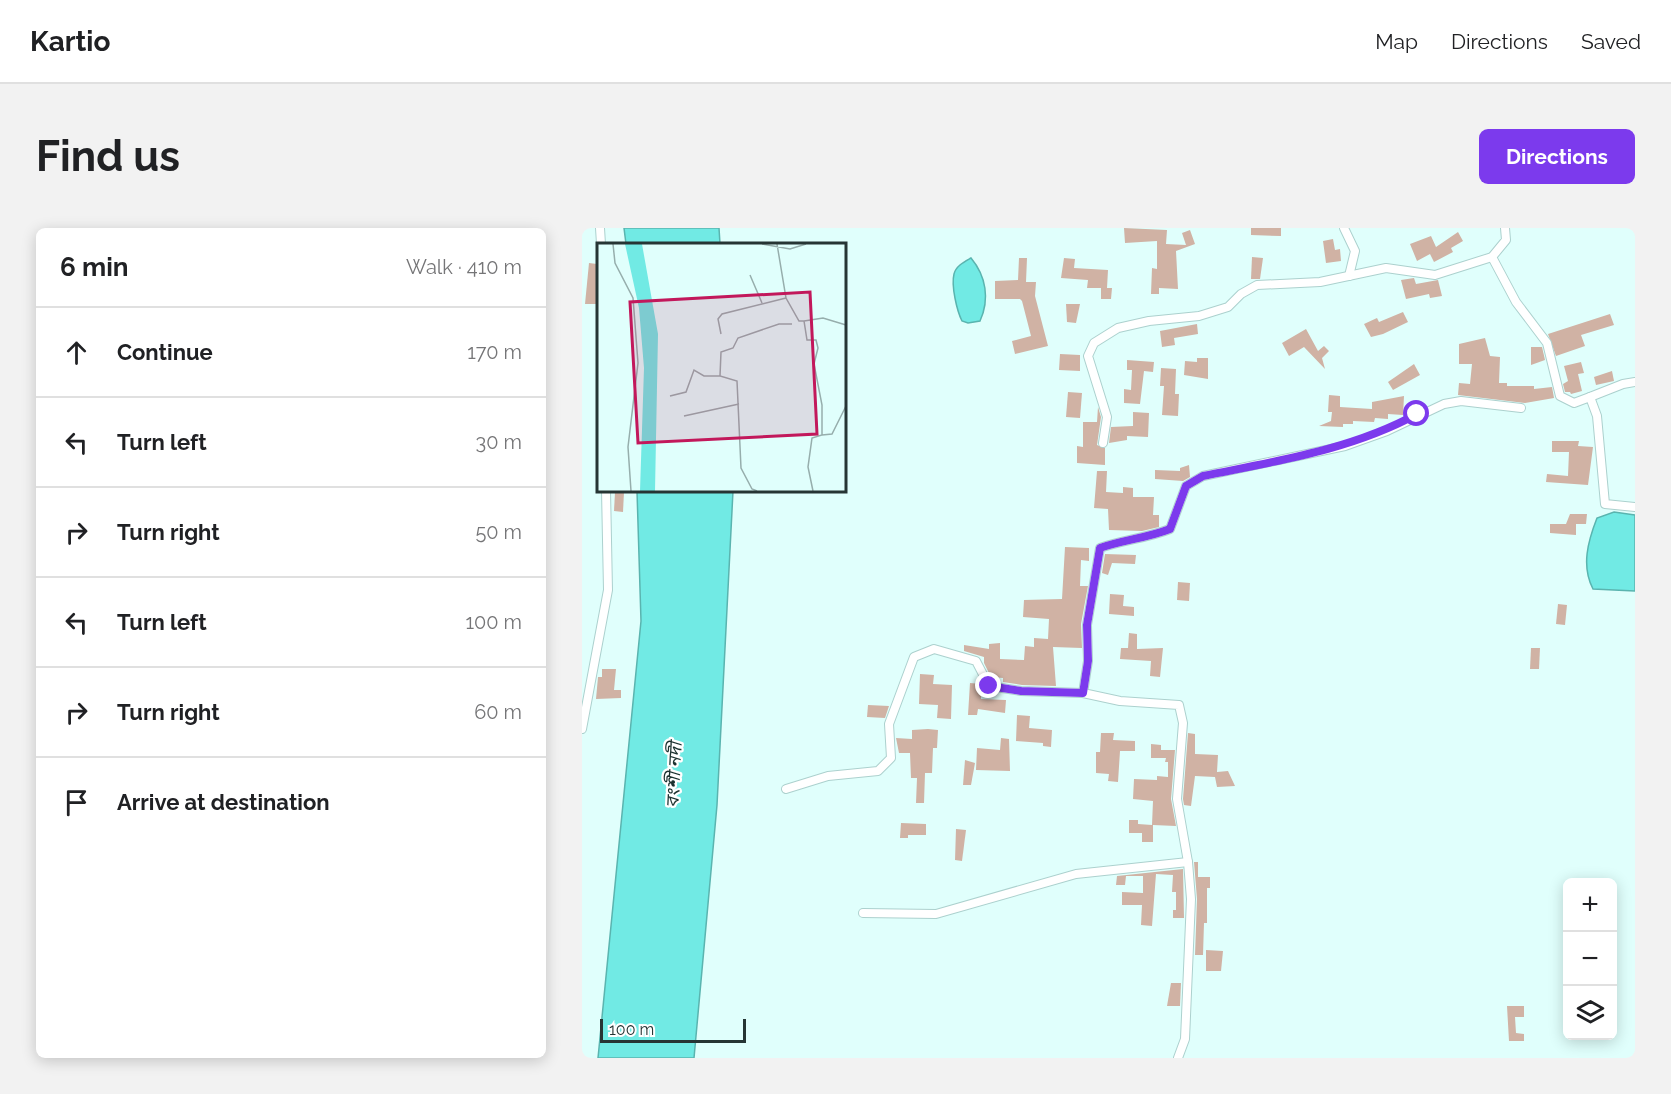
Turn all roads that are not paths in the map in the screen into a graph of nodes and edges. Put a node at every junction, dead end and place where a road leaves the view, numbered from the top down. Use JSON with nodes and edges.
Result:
{"nodes":[{"id":1,"x":600,"y":228,"type":"edge"},
{"id":2,"x":1344,"y":228,"type":"edge"},
{"id":3,"x":1506,"y":228,"type":"edge"},
{"id":4,"x":601,"y":243,"type":"edge"},
{"id":5,"x":1492,"y":257,"type":"junction"},
{"id":6,"x":1349,"y":276,"type":"junction"},
{"id":7,"x":1635,"y":382,"type":"edge"},
{"id":8,"x":1590,"y":397,"type":"junction"},
{"id":9,"x":1521,"y":408,"type":"dead end"},
{"id":10,"x":1103,"y":443,"type":"dead end"},
{"id":11,"x":606,"y":492,"type":"edge"},
{"id":12,"x":1635,"y":507,"type":"edge"},
{"id":13,"x":1083,"y":693,"type":"junction"},
{"id":14,"x":582,"y":729,"type":"edge"},
{"id":15,"x":786,"y":789,"type":"dead end"},
{"id":16,"x":1188,"y":862,"type":"junction"},
{"id":17,"x":863,"y":913,"type":"dead end"},
{"id":18,"x":1178,"y":1058,"type":"edge"}],
"edges":[{"from":1,"to":4,"type":"street"},
{"from":2,"to":6,"type":"street"},
{"from":3,"to":5,"type":"street"},
{"from":5,"to":6,"type":"street"},
{"from":5,"to":8,"type":"street"},
{"from":6,"to":10,"type":"street"},
{"from":7,"to":8,"type":"street"},
{"from":8,"to":12,"type":"street"},
{"from":9,"to":13,"type":"street"},
{"from":11,"to":14,"type":"street"},
{"from":13,"to":15,"type":"street"},
{"from":13,"to":16,"type":"street"},
{"from":16,"to":17,"type":"street"},
{"from":16,"to":18,"type":"street"}]}
